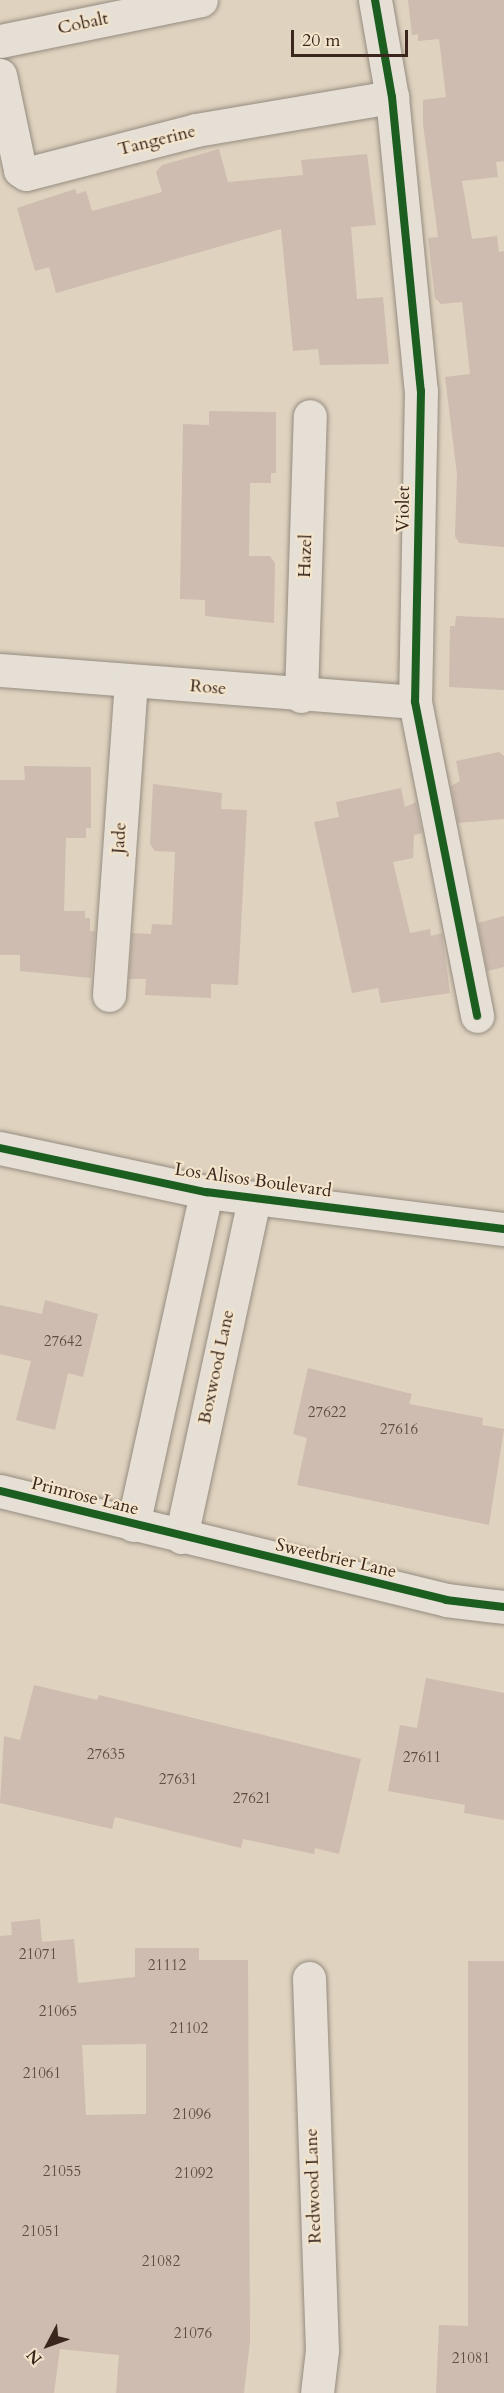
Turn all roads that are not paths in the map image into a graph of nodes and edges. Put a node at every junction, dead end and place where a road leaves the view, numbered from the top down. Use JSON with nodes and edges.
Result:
{"nodes":[{"id":1,"x":201,"y":0,"type":"edge"},
{"id":2,"x":375,"y":0,"type":"edge"},
{"id":3,"x":0,"y":41,"type":"edge"},
{"id":4,"x":0,"y":75,"type":"edge"},
{"id":5,"x":392,"y":97,"type":"junction"},
{"id":6,"x":310,"y":416,"type":"dead end"},
{"id":7,"x":0,"y":670,"type":"edge"},
{"id":8,"x":131,"y":681,"type":"junction"},
{"id":9,"x":301,"y":696,"type":"junction"},
{"id":10,"x":415,"y":702,"type":"junction"},
{"id":11,"x":109,"y":994,"type":"dead end"},
{"id":12,"x":477,"y":1016,"type":"dead end"},
{"id":13,"x":0,"y":1148,"type":"edge"},
{"id":14,"x":206,"y":1191,"type":"junction"},
{"id":15,"x":254,"y":1198,"type":"junction"},
{"id":16,"x":504,"y":1229,"type":"edge"},
{"id":17,"x":0,"y":1491,"type":"edge"},
{"id":18,"x":159,"y":1531,"type":"junction"},
{"id":19,"x":504,"y":1607,"type":"edge"},
{"id":20,"x":309,"y":1978,"type":"dead end"},
{"id":21,"x":317,"y":2393,"type":"edge"}],
"edges":[{"from":1,"to":3,"type":"street","name":"Cobalt"},
{"from":2,"to":5,"type":"street","name":"Violet"},
{"from":4,"to":5,"type":"street","name":"Tangerine"},
{"from":5,"to":10,"type":"street","name":"Violet"},
{"from":6,"to":9,"type":"street","name":"Hazel"},
{"from":7,"to":8,"type":"street","name":"Rose"},
{"from":8,"to":9,"type":"street","name":"Rose"},
{"from":8,"to":11,"type":"street","name":"Jade"},
{"from":9,"to":10,"type":"street","name":"Rose"},
{"from":10,"to":12,"type":"street","name":"Violet"},
{"from":13,"to":14,"type":"street","name":"Los Alisos Boulevard"},
{"from":14,"to":15,"type":"street","name":"Los Alisos Boulevard"},
{"from":14,"to":18,"type":"street"},
{"from":15,"to":16,"type":"street","name":"Los Alisos Boulevard"},
{"from":15,"to":18,"type":"street","name":"Boxwood Lane"},
{"from":17,"to":18,"type":"street","name":"Primrose Lane"},
{"from":18,"to":19,"type":"street","name":"Sweetbrier Lane"},
{"from":20,"to":21,"type":"street","name":"Redwood Lane"}]}
